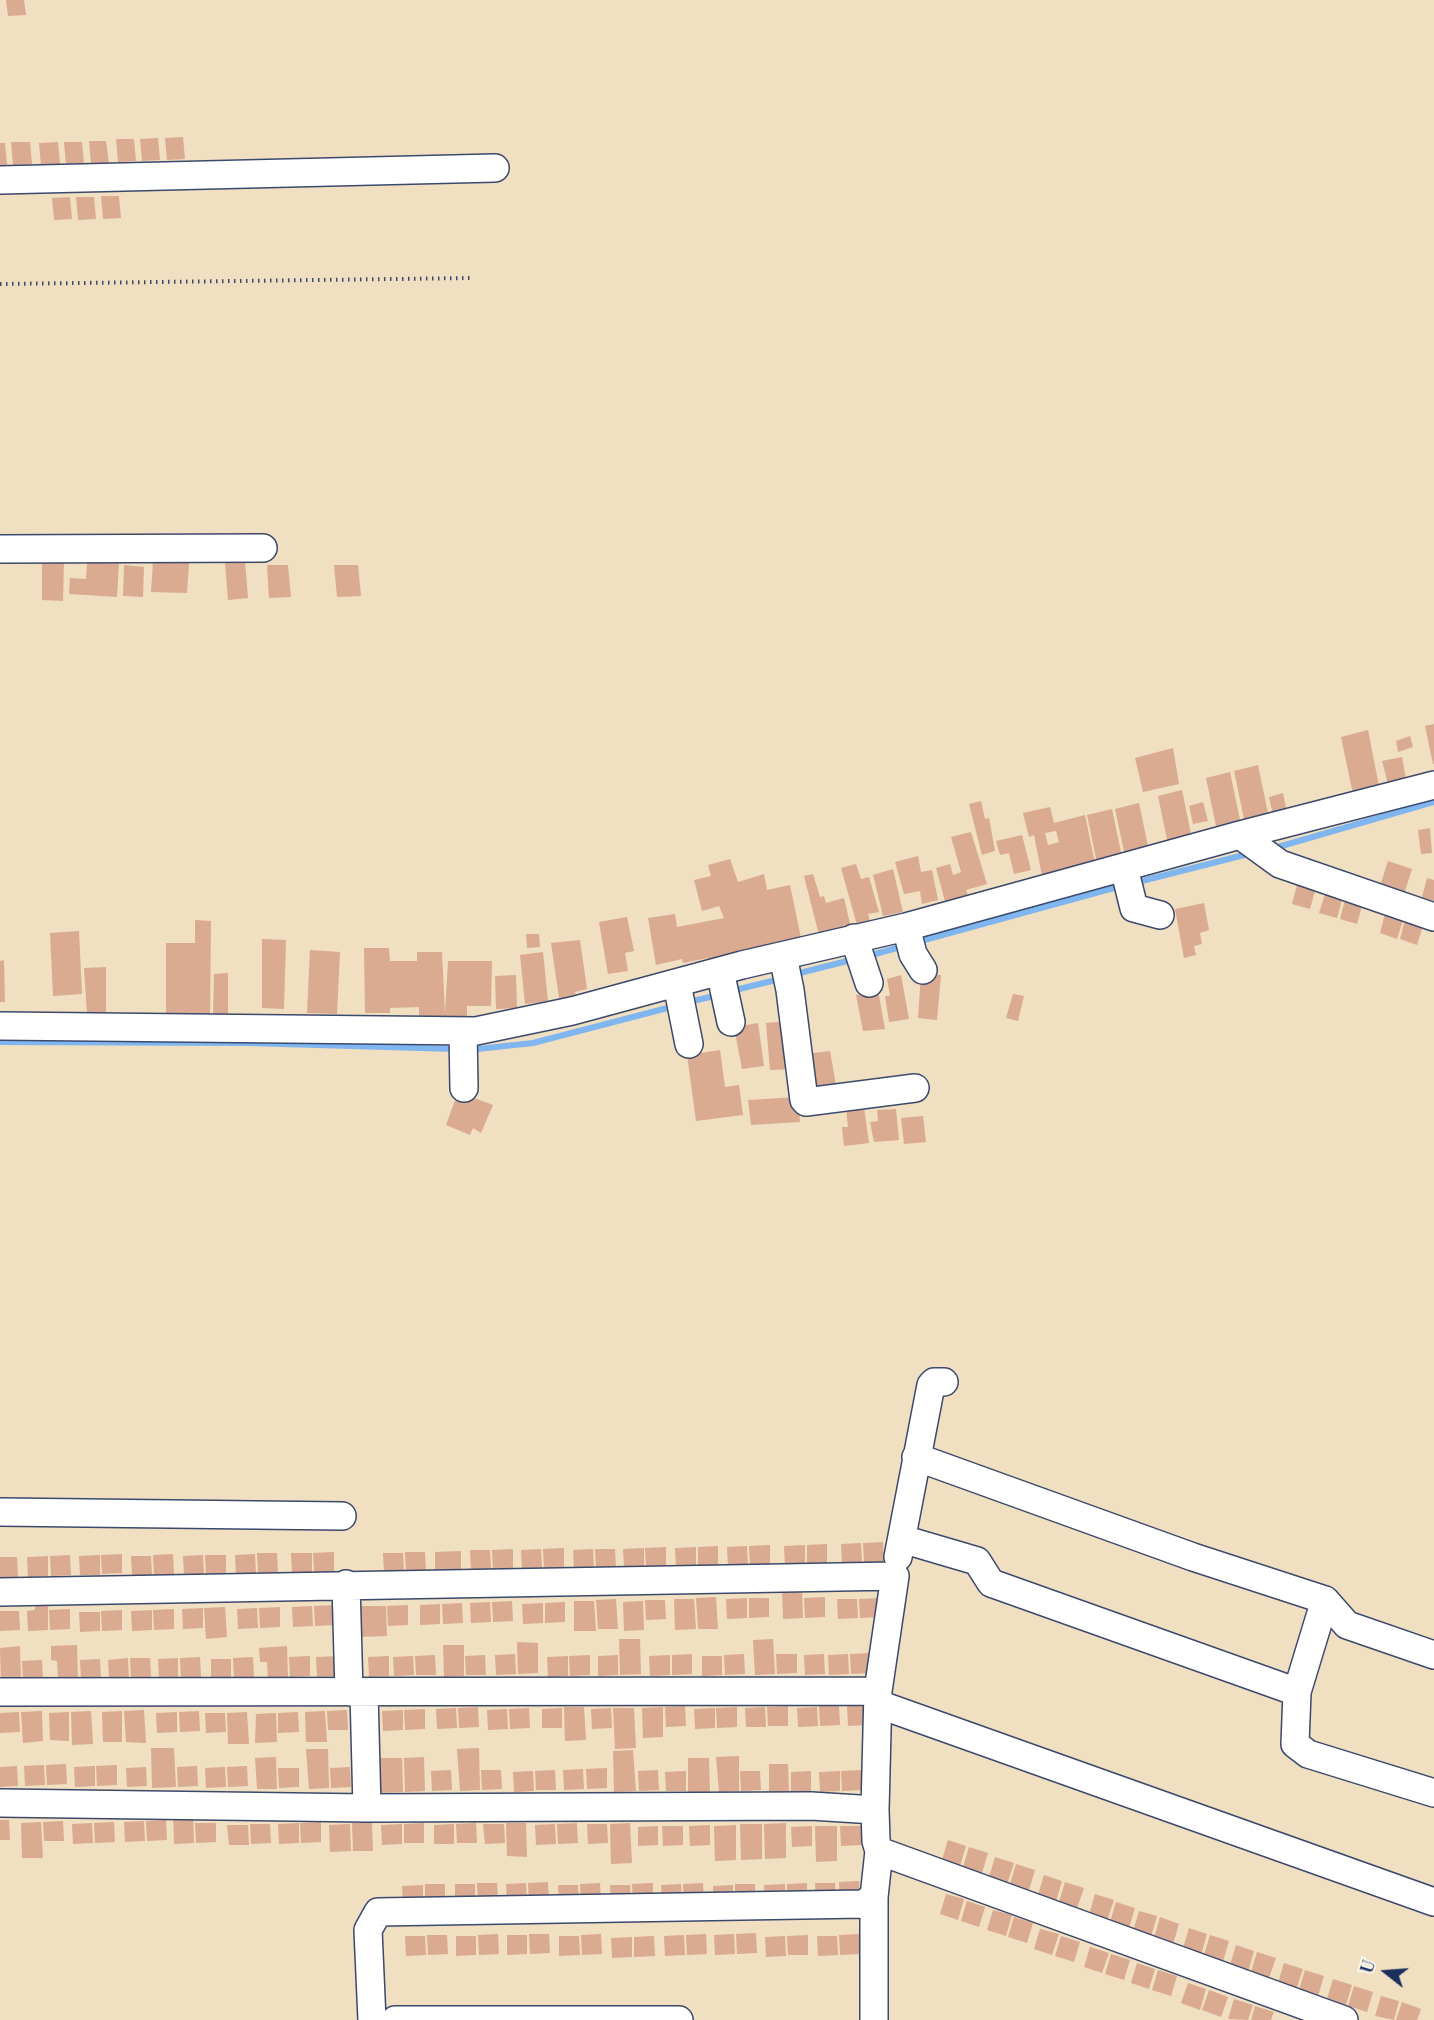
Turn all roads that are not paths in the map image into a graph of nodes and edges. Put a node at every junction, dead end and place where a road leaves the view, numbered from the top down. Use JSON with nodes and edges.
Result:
{"nodes":[{"id":1,"x":495,"y":168,"type":"dead end"},
{"id":2,"x":0,"y":180,"type":"edge"},
{"id":3,"x":263,"y":548,"type":"dead end"},
{"id":4,"x":0,"y":549,"type":"edge"},
{"id":5,"x":1434,"y":785,"type":"edge"},
{"id":6,"x":1241,"y":836,"type":"junction"},
{"id":7,"x":1124,"y":871,"type":"junction"},
{"id":8,"x":1160,"y":915,"type":"dead end"},
{"id":9,"x":1434,"y":917,"type":"edge"},
{"id":10,"x":786,"y":970,"type":"junction"},
{"id":11,"x":679,"y":998,"type":"junction"},
{"id":12,"x":0,"y":1026,"type":"edge"},
{"id":13,"x":463,"y":1035,"type":"junction"},
{"id":14,"x":689,"y":1044,"type":"dead end"},
{"id":15,"x":464,"y":1078,"type":"dead end"},
{"id":16,"x":915,"y":1088,"type":"dead end"},
{"id":17,"x":944,"y":1382,"type":"dead end"},
{"id":18,"x":916,"y":1457,"type":"junction"},
{"id":19,"x":0,"y":1512,"type":"edge"},
{"id":20,"x":342,"y":1516,"type":"dead end"},
{"id":21,"x":902,"y":1539,"type":"junction"},
{"id":22,"x":895,"y":1576,"type":"junction"},
{"id":23,"x":346,"y":1584,"type":"junction"},
{"id":24,"x":0,"y":1592,"type":"edge"},
{"id":25,"x":1325,"y":1600,"type":"junction"},
{"id":26,"x":1434,"y":1655,"type":"edge"},
{"id":27,"x":0,"y":1692,"type":"edge"},
{"id":28,"x":357,"y":1692,"type":"junction"},
{"id":29,"x":1297,"y":1692,"type":"junction"},
{"id":30,"x":878,"y":1697,"type":"junction"},
{"id":31,"x":1434,"y":1793,"type":"edge"},
{"id":32,"x":0,"y":1803,"type":"edge"},
{"id":33,"x":367,"y":1808,"type":"junction"},
{"id":34,"x":875,"y":1810,"type":"junction"},
{"id":35,"x":879,"y":1851,"type":"junction"},
{"id":36,"x":874,"y":1897,"type":"junction"},
{"id":37,"x":1434,"y":1902,"type":"edge"},
{"id":38,"x":412,"y":2019,"type":"edge"},
{"id":39,"x":372,"y":2020,"type":"edge"},
{"id":40,"x":679,"y":2020,"type":"edge"},
{"id":41,"x":874,"y":2020,"type":"edge"},
{"id":42,"x":1344,"y":2020,"type":"edge"}],
"edges":[{"from":1,"to":2,"type":"street"},
{"from":3,"to":4,"type":"street"},
{"from":5,"to":6,"type":"street"},
{"from":6,"to":7,"type":"street"},
{"from":6,"to":9,"type":"street"},
{"from":7,"to":8,"type":"street"},
{"from":7,"to":10,"type":"street"},
{"from":10,"to":11,"type":"street"},
{"from":10,"to":16,"type":"street"},
{"from":11,"to":13,"type":"street"},
{"from":11,"to":14,"type":"street"},
{"from":12,"to":13,"type":"street"},
{"from":13,"to":15,"type":"street"},
{"from":17,"to":18,"type":"street"},
{"from":18,"to":21,"type":"street"},
{"from":18,"to":25,"type":"street"},
{"from":19,"to":20,"type":"street"},
{"from":21,"to":22,"type":"street"},
{"from":21,"to":29,"type":"street"},
{"from":22,"to":23,"type":"street"},
{"from":22,"to":30,"type":"street"},
{"from":23,"to":24,"type":"street"},
{"from":23,"to":28,"type":"street"},
{"from":25,"to":26,"type":"street"},
{"from":25,"to":29,"type":"street"},
{"from":27,"to":28,"type":"street"},
{"from":28,"to":30,"type":"street"},
{"from":28,"to":33,"type":"street"},
{"from":29,"to":31,"type":"street"},
{"from":30,"to":34,"type":"street"},
{"from":30,"to":37,"type":"street"},
{"from":32,"to":33,"type":"street"},
{"from":33,"to":34,"type":"street"},
{"from":34,"to":35,"type":"street"},
{"from":35,"to":36,"type":"street"},
{"from":35,"to":42,"type":"street"},
{"from":36,"to":39,"type":"street"},
{"from":36,"to":41,"type":"street"},
{"from":38,"to":40,"type":"street"}]}
